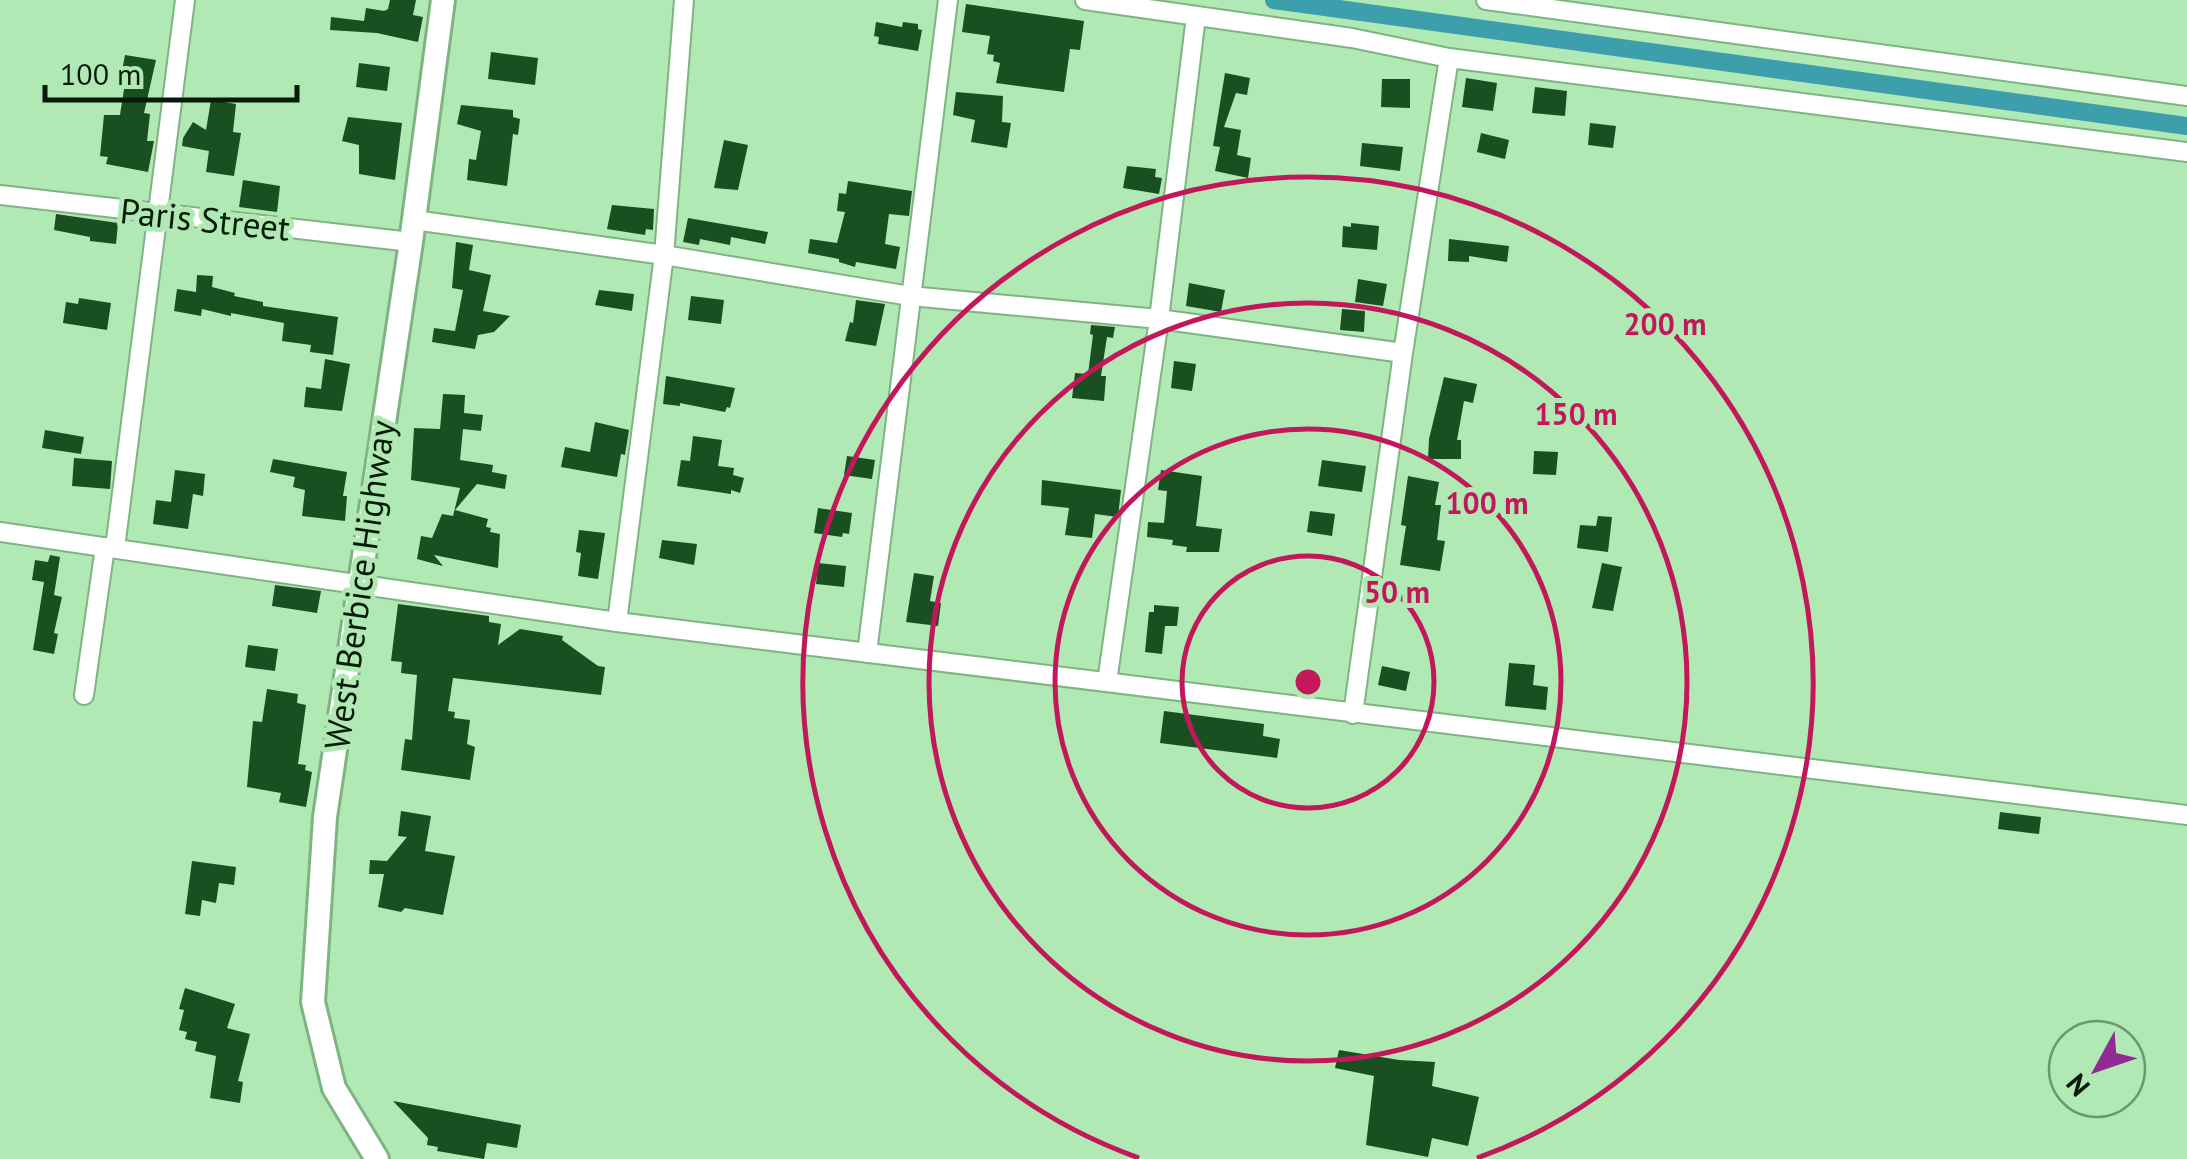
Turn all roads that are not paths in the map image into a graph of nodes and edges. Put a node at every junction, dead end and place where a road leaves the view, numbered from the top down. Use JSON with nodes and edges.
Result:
{"nodes":[{"id":1,"x":184,"y":0,"type":"edge"},
{"id":2,"x":443,"y":0,"type":"edge"},
{"id":3,"x":684,"y":0,"type":"edge"},
{"id":4,"x":948,"y":0,"type":"edge"},
{"id":5,"x":1085,"y":0,"type":"edge"},
{"id":6,"x":1486,"y":0,"type":"edge"},
{"id":7,"x":1196,"y":16,"type":"junction"},
{"id":8,"x":1449,"y":58,"type":"junction"},
{"id":9,"x":2187,"y":96,"type":"edge"},
{"id":10,"x":2187,"y":152,"type":"edge"},
{"id":11,"x":0,"y":196,"type":"edge"},
{"id":12,"x":158,"y":214,"type":"junction"},
{"id":13,"x":412,"y":231,"type":"junction"},
{"id":14,"x":664,"y":255,"type":"junction"},
{"id":15,"x":910,"y":296,"type":"junction"},
{"id":16,"x":1159,"y":319,"type":"junction"},
{"id":17,"x":1402,"y":353,"type":"junction"},
{"id":18,"x":0,"y":532,"type":"edge"},
{"id":19,"x":110,"y":548,"type":"junction"},
{"id":20,"x":360,"y":582,"type":"junction"},
{"id":21,"x":617,"y":622,"type":"junction"},
{"id":22,"x":867,"y":652,"type":"junction"},
{"id":23,"x":1107,"y":682,"type":"junction"},
{"id":24,"x":84,"y":695,"type":"dead end"},
{"id":25,"x":1353,"y":714,"type":"junction"},
{"id":26,"x":2187,"y":814,"type":"edge"},
{"id":27,"x":377,"y":1159,"type":"edge"}],
"edges":[{"from":1,"to":12,"type":"street"},
{"from":2,"to":13,"type":"main road","name":"West Berbice Highway"},
{"from":3,"to":14,"type":"street"},
{"from":4,"to":15,"type":"street"},
{"from":5,"to":7,"type":"street"},
{"from":6,"to":9,"type":"street"},
{"from":7,"to":8,"type":"street"},
{"from":7,"to":16,"type":"street"},
{"from":8,"to":10,"type":"street"},
{"from":8,"to":17,"type":"street"},
{"from":11,"to":12,"type":"street","name":"Paris Street"},
{"from":12,"to":13,"type":"street","name":"Paris Street"},
{"from":12,"to":19,"type":"street"},
{"from":13,"to":14,"type":"street","name":"Paris Street"},
{"from":13,"to":20,"type":"main road","name":"West Berbice Highway"},
{"from":14,"to":15,"type":"street","name":"Paris Street"},
{"from":14,"to":21,"type":"street"},
{"from":15,"to":16,"type":"street","name":"Paris Street"},
{"from":15,"to":22,"type":"street"},
{"from":16,"to":17,"type":"street","name":"Paris Street"},
{"from":16,"to":23,"type":"street"},
{"from":17,"to":25,"type":"street"},
{"from":18,"to":19,"type":"street"},
{"from":19,"to":20,"type":"street"},
{"from":19,"to":24,"type":"street"},
{"from":20,"to":21,"type":"street"},
{"from":20,"to":27,"type":"main road","name":"West Berbice Highway"},
{"from":21,"to":22,"type":"street"},
{"from":22,"to":23,"type":"street"},
{"from":23,"to":25,"type":"street"},
{"from":25,"to":26,"type":"street"}]}
